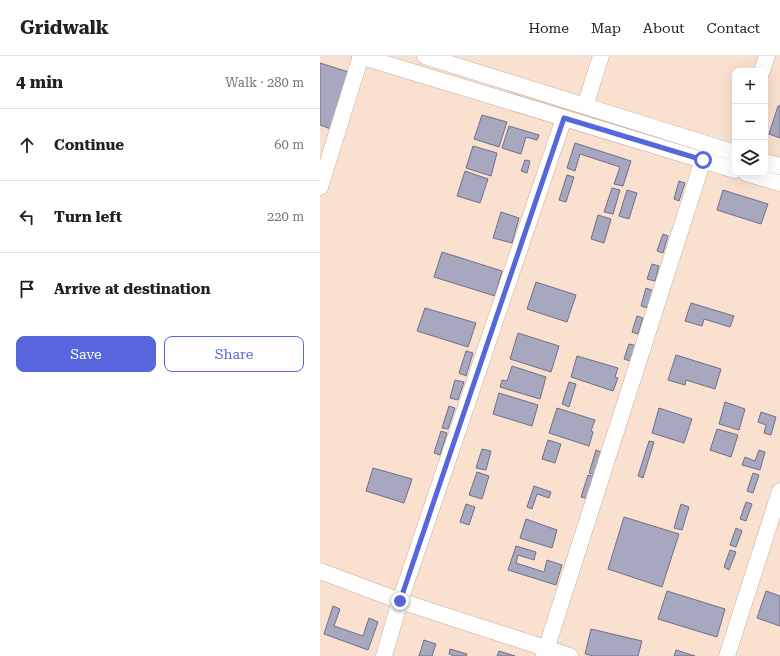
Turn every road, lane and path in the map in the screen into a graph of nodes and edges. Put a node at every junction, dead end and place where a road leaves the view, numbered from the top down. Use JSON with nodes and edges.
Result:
{"nodes":[{"id":1,"x":360,"y":56,"type":"edge"},
{"id":2,"x":601,"y":56,"type":"edge"},
{"id":3,"x":767,"y":56,"type":"edge"},
{"id":4,"x":431,"y":58,"type":"edge"},
{"id":5,"x":763,"y":68,"type":"edge"},
{"id":6,"x":432,"y":78,"type":"junction"},
{"id":7,"x":585,"y":106,"type":"junction"},
{"id":8,"x":564,"y":118,"type":"junction"},
{"id":9,"x":732,"y":151,"type":"edge"},
{"id":10,"x":703,"y":160,"type":"junction"},
{"id":11,"x":768,"y":163,"type":"edge"},
{"id":12,"x":780,"y":166,"type":"edge"},
{"id":13,"x":732,"y":169,"type":"edge"},
{"id":14,"x":755,"y":176,"type":"edge"},
{"id":15,"x":780,"y":184,"type":"edge"},
{"id":16,"x":320,"y":187,"type":"edge"},
{"id":17,"x":780,"y":490,"type":"edge"},
{"id":18,"x":320,"y":571,"type":"edge"},
{"id":19,"x":400,"y":601,"type":"junction"},
{"id":20,"x":545,"y":652,"type":"edge"},
{"id":21,"x":384,"y":656,"type":"edge"},
{"id":22,"x":570,"y":656,"type":"edge"},
{"id":23,"x":727,"y":656,"type":"edge"}],
"edges":[{"from":1,"to":6,"type":"street"},
{"from":1,"to":16,"type":"street"},
{"from":2,"to":7,"type":"street"},
{"from":3,"to":5,"type":"street"},
{"from":4,"to":6,"type":"street"},
{"from":4,"to":7,"type":"street"},
{"from":6,"to":8,"type":"street"},
{"from":7,"to":9,"type":"street"},
{"from":8,"to":10,"type":"street"},
{"from":8,"to":19,"type":"street"},
{"from":10,"to":13,"type":"street"},
{"from":10,"to":20,"type":"street"},
{"from":11,"to":12,"type":"street"},
{"from":14,"to":15,"type":"street"},
{"from":17,"to":23,"type":"street"},
{"from":18,"to":19,"type":"street"},
{"from":19,"to":20,"type":"street"},
{"from":19,"to":21,"type":"street"},
{"from":20,"to":22,"type":"street"}]}
